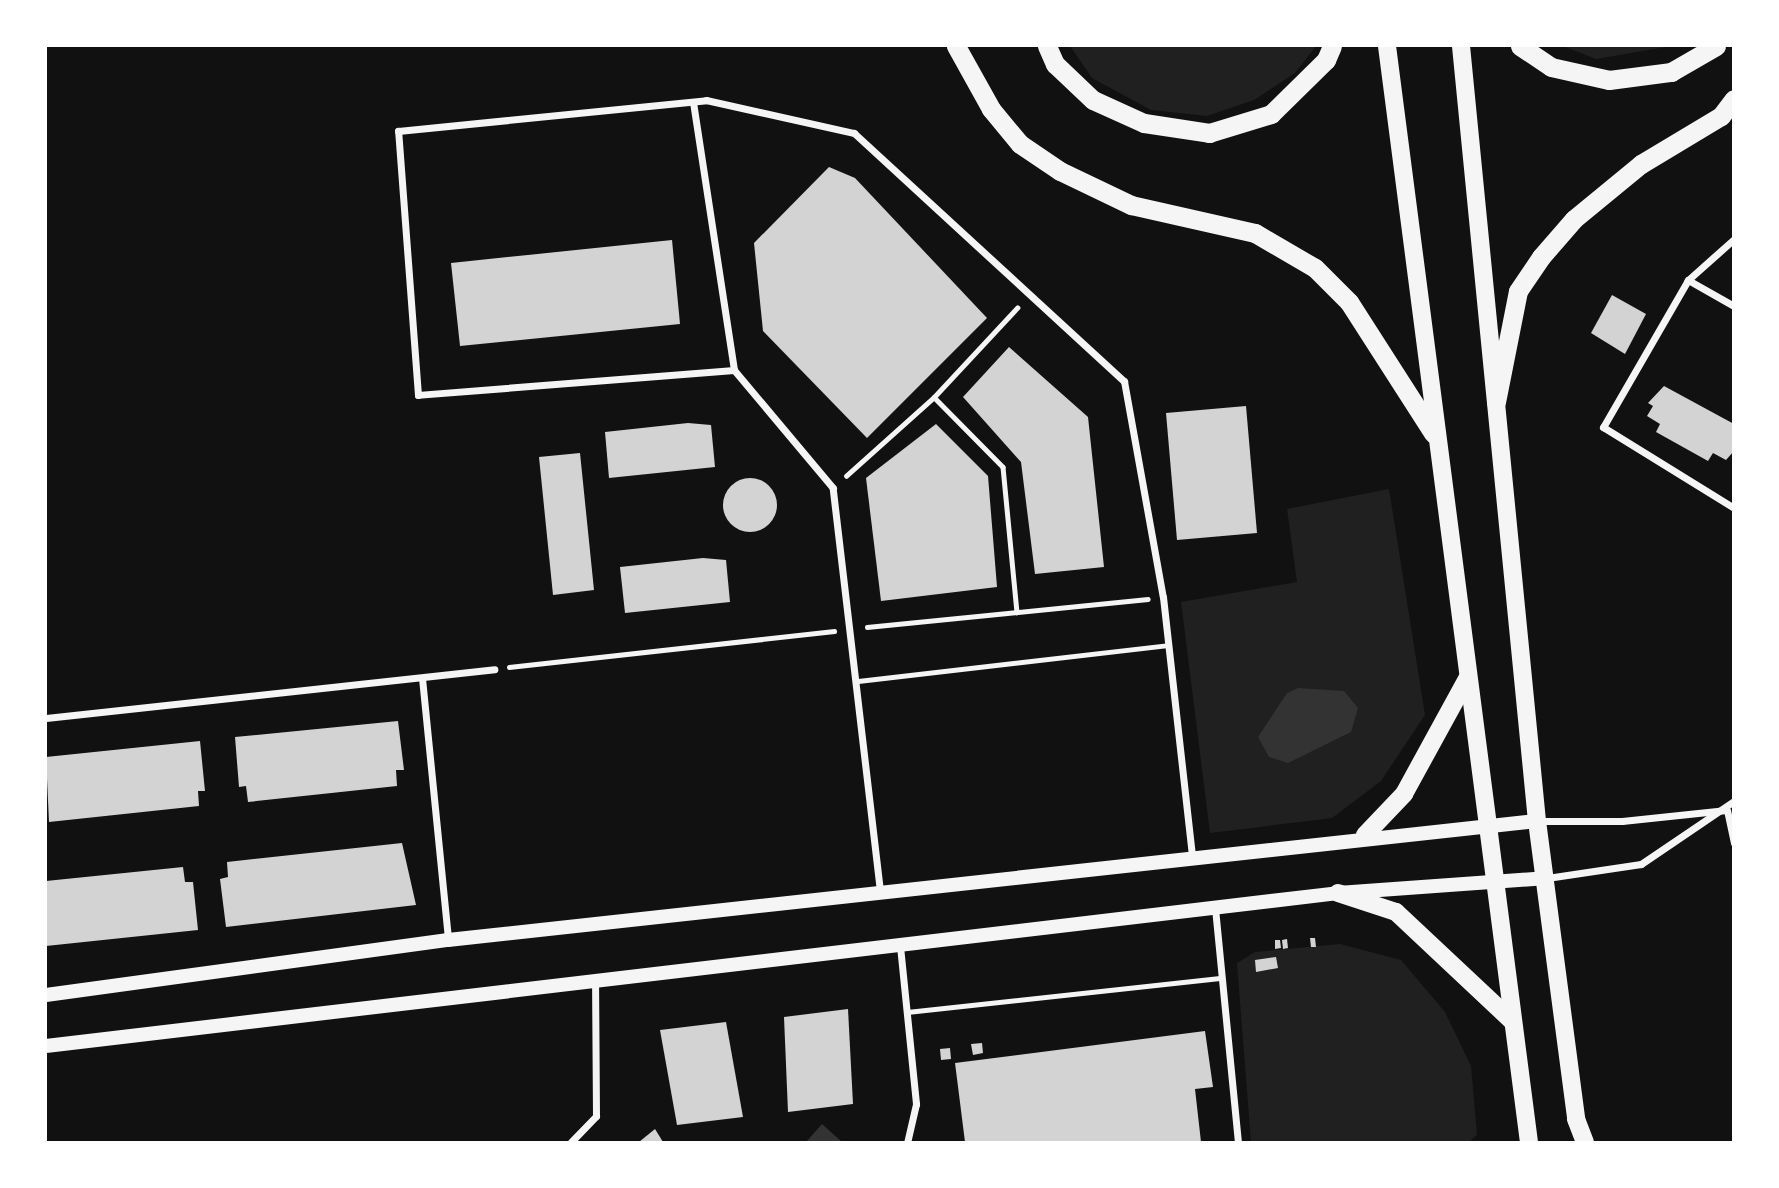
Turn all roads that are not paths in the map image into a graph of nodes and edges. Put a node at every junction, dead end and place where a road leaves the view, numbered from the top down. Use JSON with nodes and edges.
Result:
{"nodes":[{"id":1,"x":956,"y":46,"type":"edge"},
{"id":2,"x":1047,"y":46,"type":"edge"},
{"id":3,"x":1332,"y":46,"type":"edge"},
{"id":4,"x":1387,"y":46,"type":"edge"},
{"id":5,"x":1461,"y":46,"type":"edge"},
{"id":6,"x":1520,"y":46,"type":"edge"},
{"id":7,"x":1716,"y":46,"type":"edge"},
{"id":8,"x":1734,"y":99,"type":"edge"},
{"id":9,"x":693,"y":102,"type":"junction"},
{"id":10,"x":1734,"y":239,"type":"edge"},
{"id":11,"x":1688,"y":280,"type":"junction"},
{"id":12,"x":1734,"y":306,"type":"edge"},
{"id":13,"x":734,"y":370,"type":"junction"},
{"id":14,"x":1496,"y":402,"type":"junction"},
{"id":15,"x":1433,"y":433,"type":"junction"},
{"id":16,"x":1734,"y":508,"type":"edge"},
{"id":17,"x":1168,"y":645,"type":"junction"},
{"id":18,"x":494,"y":669,"type":"road end"},
{"id":19,"x":422,"y":678,"type":"junction"},
{"id":20,"x":1467,"y":679,"type":"junction"},
{"id":21,"x":858,"y":681,"type":"junction"},
{"id":22,"x":46,"y":718,"type":"edge"},
{"id":23,"x":1734,"y":801,"type":"edge"},
{"id":24,"x":1730,"y":812,"type":"edge"},
{"id":25,"x":1536,"y":821,"type":"junction"},
{"id":26,"x":1489,"y":822,"type":"junction"},
{"id":27,"x":1365,"y":835,"type":"junction"},
{"id":28,"x":1734,"y":843,"type":"edge"},
{"id":29,"x":1192,"y":857,"type":"junction"},
{"id":30,"x":1547,"y":878,"type":"junction"},
{"id":31,"x":1496,"y":879,"type":"junction"},
{"id":32,"x":880,"y":891,"type":"junction"},
{"id":33,"x":1338,"y":893,"type":"junction"},
{"id":34,"x":1215,"y":908,"type":"junction"},
{"id":35,"x":448,"y":940,"type":"junction"},
{"id":36,"x":900,"y":946,"type":"junction"},
{"id":37,"x":1222,"y":978,"type":"junction"},
{"id":38,"x":595,"y":982,"type":"junction"},
{"id":39,"x":46,"y":995,"type":"edge"},
{"id":40,"x":906,"y":1012,"type":"junction"},
{"id":41,"x":1511,"y":1020,"type":"junction"},
{"id":42,"x":46,"y":1045,"type":"edge"},
{"id":43,"x":571,"y":1143,"type":"edge"},
{"id":44,"x":907,"y":1143,"type":"edge"},
{"id":45,"x":1238,"y":1143,"type":"edge"},
{"id":46,"x":1529,"y":1143,"type":"edge"},
{"id":47,"x":1585,"y":1143,"type":"edge"}],
"edges":[{"from":1,"to":15,"type":"highway"},
{"from":2,"to":3,"type":"highway"},
{"from":4,"to":15,"type":"main road"},
{"from":5,"to":14,"type":"main road"},
{"from":6,"to":7,"type":"highway"},
{"from":8,"to":14,"type":"highway"},
{"from":9,"to":13,"type":"street"},
{"from":9,"to":13,"type":"street"},
{"from":9,"to":17,"type":"street"},
{"from":10,"to":11,"type":"street"},
{"from":11,"to":12,"type":"street"},
{"from":11,"to":16,"type":"street"},
{"from":13,"to":21,"type":"street"},
{"from":14,"to":25,"type":"main road"},
{"from":15,"to":20,"type":"main road"},
{"from":17,"to":21,"type":"lane"},
{"from":17,"to":29,"type":"street"},
{"from":18,"to":19,"type":"street"},
{"from":19,"to":22,"type":"street"},
{"from":19,"to":35,"type":"street"},
{"from":20,"to":26,"type":"main road"},
{"from":20,"to":27,"type":"main road"},
{"from":21,"to":32,"type":"street"},
{"from":23,"to":24,"type":"street"},
{"from":24,"to":25,"type":"street"},
{"from":24,"to":28,"type":"street"},
{"from":24,"to":30,"type":"street"},
{"from":25,"to":26,"type":"main road"},
{"from":25,"to":30,"type":"main road"},
{"from":26,"to":27,"type":"main road"},
{"from":26,"to":31,"type":"main road"},
{"from":27,"to":29,"type":"main road"},
{"from":29,"to":32,"type":"main road"},
{"from":30,"to":31,"type":"main road"},
{"from":30,"to":47,"type":"main road"},
{"from":31,"to":33,"type":"main road"},
{"from":31,"to":41,"type":"main road"},
{"from":32,"to":35,"type":"main road"},
{"from":33,"to":34,"type":"main road"},
{"from":33,"to":41,"type":"main road"},
{"from":34,"to":36,"type":"main road"},
{"from":34,"to":37,"type":"street"},
{"from":35,"to":39,"type":"main road"},
{"from":36,"to":38,"type":"main road"},
{"from":36,"to":40,"type":"street"},
{"from":37,"to":40,"type":"lane"},
{"from":37,"to":45,"type":"street"},
{"from":38,"to":42,"type":"main road"},
{"from":38,"to":43,"type":"street"},
{"from":40,"to":44,"type":"street"},
{"from":41,"to":46,"type":"main road"}]}
